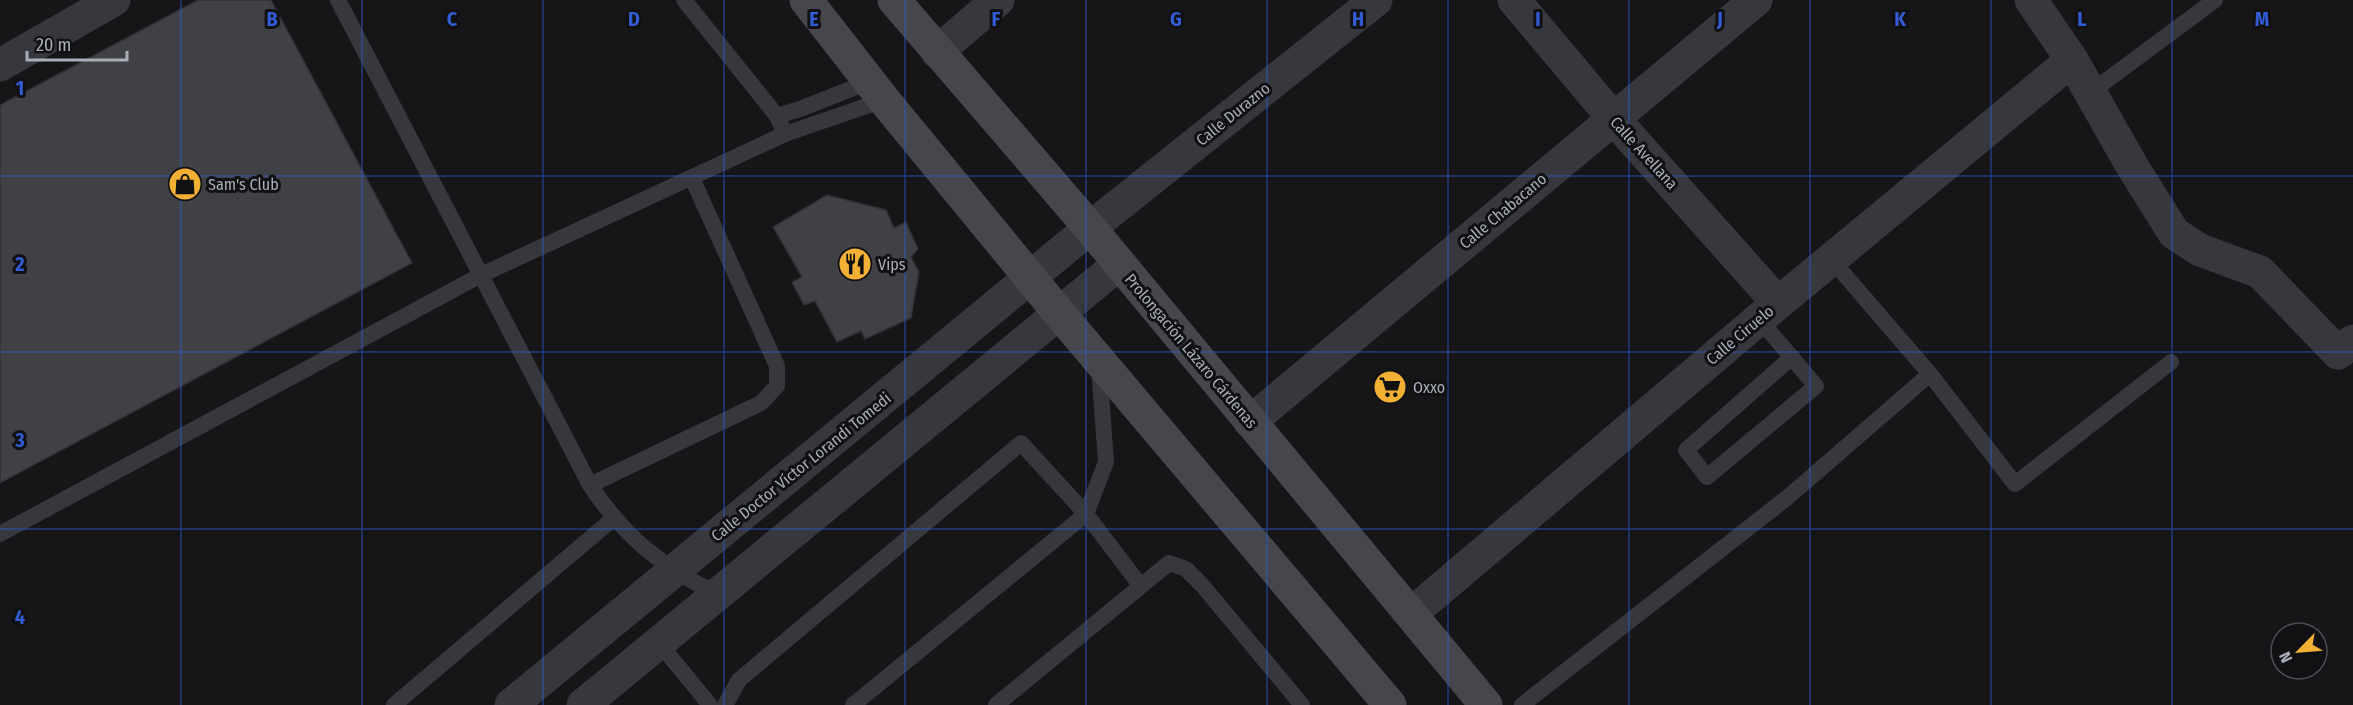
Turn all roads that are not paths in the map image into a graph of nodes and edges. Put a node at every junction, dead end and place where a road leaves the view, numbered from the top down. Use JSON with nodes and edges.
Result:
{"nodes":[{"id":1,"x":114,"y":0,"type":"edge"},
{"id":2,"x":338,"y":0,"type":"edge"},
{"id":3,"x":684,"y":0,"type":"edge"},
{"id":4,"x":806,"y":0,"type":"edge"},
{"id":5,"x":894,"y":0,"type":"edge"},
{"id":6,"x":998,"y":0,"type":"edge"},
{"id":7,"x":1376,"y":0,"type":"edge"},
{"id":8,"x":1514,"y":0,"type":"edge"},
{"id":9,"x":1756,"y":0,"type":"edge"},
{"id":10,"x":2031,"y":0,"type":"edge"},
{"id":11,"x":2215,"y":0,"type":"edge"},
{"id":12,"x":937,"y":52,"type":"junction"},
{"id":13,"x":2072,"y":60,"type":"junction"},
{"id":14,"x":0,"y":65,"type":"edge"},
{"id":15,"x":877,"y":91,"type":"junction"},
{"id":16,"x":2091,"y":92,"type":"junction"},
{"id":17,"x":777,"y":116,"type":"junction"},
{"id":18,"x":1614,"y":118,"type":"junction"},
{"id":19,"x":785,"y":134,"type":"junction"},
{"id":20,"x":692,"y":178,"type":"junction"},
{"id":21,"x":1090,"y":228,"type":"junction"},
{"id":22,"x":1831,"y":259,"type":"junction"},
{"id":23,"x":1119,"y":264,"type":"junction"},
{"id":24,"x":481,"y":276,"type":"junction"},
{"id":25,"x":1030,"y":278,"type":"junction"},
{"id":26,"x":1768,"y":311,"type":"junction"},
{"id":27,"x":1059,"y":313,"type":"junction"},
{"id":28,"x":2346,"y":347,"type":"edge"},
{"id":29,"x":1792,"y":357,"type":"junction"},
{"id":30,"x":1099,"y":361,"type":"junction"},
{"id":31,"x":2171,"y":362,"type":"dead end"},
{"id":32,"x":1930,"y":374,"type":"junction"},
{"id":33,"x":1250,"y":422,"type":"junction"},
{"id":34,"x":590,"y":485,"type":"junction"},
{"id":35,"x":1086,"y":514,"type":"junction"},
{"id":36,"x":614,"y":518,"type":"junction"},
{"id":37,"x":0,"y":534,"type":"edge"},
{"id":38,"x":674,"y":571,"type":"junction"},
{"id":39,"x":1140,"y":585,"type":"junction"},
{"id":40,"x":718,"y":594,"type":"junction"},
{"id":41,"x":1411,"y":614,"type":"junction"},
{"id":42,"x":659,"y":643,"type":"junction"},
{"id":43,"x":394,"y":705,"type":"edge"},
{"id":44,"x":511,"y":705,"type":"edge"},
{"id":45,"x":583,"y":705,"type":"edge"},
{"id":46,"x":710,"y":705,"type":"edge"},
{"id":47,"x":725,"y":705,"type":"edge"},
{"id":48,"x":853,"y":705,"type":"edge"},
{"id":49,"x":996,"y":705,"type":"edge"},
{"id":50,"x":1302,"y":705,"type":"edge"},
{"id":51,"x":1390,"y":705,"type":"edge"},
{"id":52,"x":1486,"y":705,"type":"edge"},
{"id":53,"x":1522,"y":705,"type":"edge"}],
"edges":[{"from":1,"to":14,"type":"street"},
{"from":2,"to":24,"type":"lane"},
{"from":3,"to":17,"type":"lane"},
{"from":4,"to":15,"type":"main road"},
{"from":5,"to":12,"type":"main road","name":"Prolongación Lázaro Cárdenas"},
{"from":6,"to":12,"type":"street"},
{"from":7,"to":21,"type":"street","name":"Calle Durazno"},
{"from":8,"to":18,"type":"street","name":"Calle Avellana"},
{"from":9,"to":18,"type":"street","name":"Calle Chabacano"},
{"from":10,"to":13,"type":"street"},
{"from":11,"to":16,"type":"lane"},
{"from":12,"to":21,"type":"main road","name":"Prolongación Lázaro Cárdenas"},
{"from":13,"to":16,"type":"street"},
{"from":13,"to":22,"type":"street","name":"Calle Ciruelo"},
{"from":15,"to":17,"type":"lane"},
{"from":15,"to":19,"type":"lane"},
{"from":15,"to":25,"type":"main road"},
{"from":16,"to":28,"type":"street"},
{"from":17,"to":19,"type":"lane"},
{"from":18,"to":26,"type":"street","name":"Calle Avellana"},
{"from":18,"to":33,"type":"street","name":"Calle Chabacano"},
{"from":19,"to":20,"type":"lane"},
{"from":20,"to":24,"type":"lane"},
{"from":20,"to":34,"type":"lane"},
{"from":21,"to":23,"type":"main road","name":"Prolongación Lázaro Cárdenas"},
{"from":21,"to":25,"type":"street","name":"Calle Doctor Víctor Lorandi Tomedi"},
{"from":22,"to":26,"type":"street","name":"Calle Ciruelo"},
{"from":22,"to":32,"type":"lane"},
{"from":23,"to":27,"type":"street"},
{"from":23,"to":33,"type":"main road","name":"Prolongación Lázaro Cárdenas"},
{"from":24,"to":34,"type":"lane"},
{"from":24,"to":37,"type":"lane"},
{"from":25,"to":27,"type":"main road"},
{"from":25,"to":38,"type":"street","name":"Calle Doctor Víctor Lorandi Tomedi"},
{"from":26,"to":29,"type":"lane"},
{"from":26,"to":41,"type":"street","name":"Calle Ciruelo"},
{"from":27,"to":30,"type":"main road"},
{"from":27,"to":40,"type":"street"},
{"from":29,"to":29,"type":"lane"},
{"from":30,"to":35,"type":"lane"},
{"from":30,"to":51,"type":"main road"},
{"from":31,"to":32,"type":"lane"},
{"from":32,"to":53,"type":"lane"},
{"from":33,"to":41,"type":"main road","name":"Prolongación Lázaro Cárdenas"},
{"from":34,"to":36,"type":"lane"},
{"from":35,"to":39,"type":"lane"},
{"from":35,"to":47,"type":"lane"},
{"from":35,"to":48,"type":"lane"},
{"from":36,"to":38,"type":"lane"},
{"from":36,"to":43,"type":"lane"},
{"from":38,"to":40,"type":"lane"},
{"from":38,"to":44,"type":"street","name":"Calle Doctor Víctor Lorandi Tomedi"},
{"from":39,"to":49,"type":"lane"},
{"from":39,"to":50,"type":"lane"},
{"from":40,"to":42,"type":"street"},
{"from":41,"to":52,"type":"main road","name":"Prolongación Lázaro Cárdenas"},
{"from":42,"to":45,"type":"street"},
{"from":42,"to":46,"type":"lane"}]}
